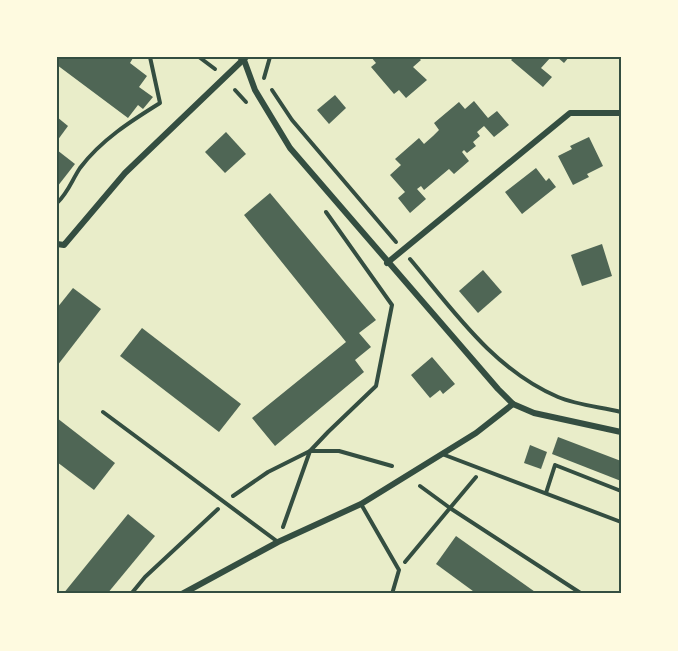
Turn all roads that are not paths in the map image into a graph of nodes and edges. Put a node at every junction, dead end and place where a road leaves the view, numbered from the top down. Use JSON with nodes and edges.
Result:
{"nodes":[{"id":1,"x":243,"y":58,"type":"edge"},
{"id":2,"x":621,"y":113,"type":"edge"},
{"id":3,"x":57,"y":244,"type":"edge"},
{"id":4,"x":387,"y":263,"type":"junction"},
{"id":5,"x":513,"y":404,"type":"junction"},
{"id":6,"x":104,"y":412,"type":"dead end"},
{"id":7,"x":621,"y":432,"type":"edge"},
{"id":8,"x":442,"y":454,"type":"junction"},
{"id":9,"x":621,"y":491,"type":"edge"},
{"id":10,"x":546,"y":493,"type":"junction"},
{"id":11,"x":361,"y":504,"type":"junction"},
{"id":12,"x":621,"y":522,"type":"edge"},
{"id":13,"x":278,"y":542,"type":"junction"},
{"id":14,"x":182,"y":594,"type":"edge"},
{"id":15,"x":392,"y":594,"type":"edge"}],
"edges":[{"from":1,"to":3,"type":"street"},
{"from":1,"to":4,"type":"street"},
{"from":2,"to":4,"type":"street"},
{"from":4,"to":5,"type":"street"},
{"from":5,"to":7,"type":"street"},
{"from":5,"to":8,"type":"street"},
{"from":6,"to":13,"type":"lane"},
{"from":8,"to":10,"type":"lane"},
{"from":8,"to":11,"type":"street"},
{"from":9,"to":10,"type":"lane"},
{"from":10,"to":12,"type":"lane"},
{"from":11,"to":13,"type":"street"},
{"from":11,"to":15,"type":"lane"},
{"from":13,"to":14,"type":"street"}]}
